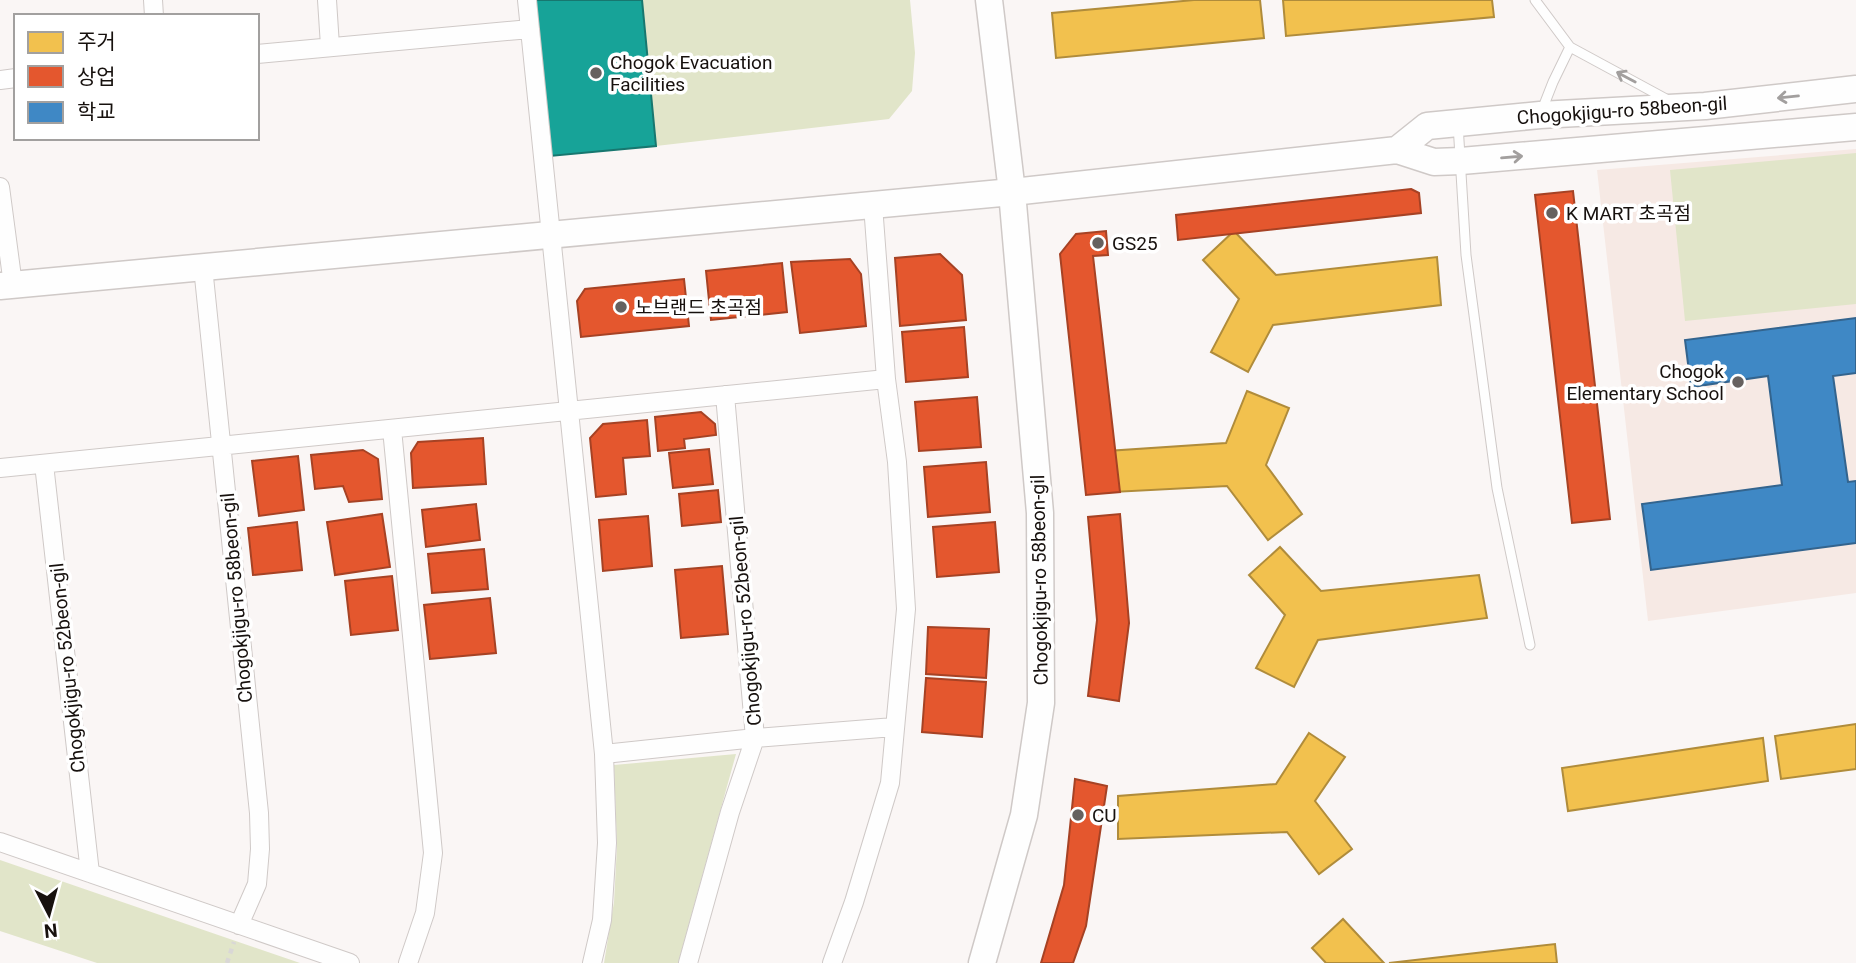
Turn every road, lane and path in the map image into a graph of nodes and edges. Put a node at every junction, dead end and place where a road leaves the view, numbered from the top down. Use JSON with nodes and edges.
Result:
{"nodes":[{"id":1,"x":327,"y":0,"type":"edge"},
{"id":2,"x":527,"y":0,"type":"edge"},
{"id":3,"x":989,"y":0,"type":"edge"},
{"id":4,"x":1535,"y":0,"type":"edge"},
{"id":5,"x":530,"y":29,"type":"junction"},
{"id":6,"x":330,"y":46,"type":"junction"},
{"id":7,"x":1570,"y":47,"type":"junction"},
{"id":8,"x":259,"y":54,"type":"edge"},
{"id":9,"x":1856,"y":89,"type":"edge"},
{"id":10,"x":1682,"y":107,"type":"junction"},
{"id":11,"x":1540,"y":115,"type":"junction"},
{"id":12,"x":1458,"y":123,"type":"junction"},
{"id":13,"x":1856,"y":127,"type":"edge"},
{"id":14,"x":1397,"y":150,"type":"junction"},
{"id":15,"x":1461,"y":161,"type":"junction"},
{"id":16,"x":0,"y":187,"type":"edge"},
{"id":17,"x":1012,"y":192,"type":"junction"},
{"id":18,"x":873,"y":205,"type":"junction"},
{"id":19,"x":552,"y":235,"type":"junction"},
{"id":20,"x":203,"y":267,"type":"junction"},
{"id":21,"x":6,"y":286,"type":"edge"},
{"id":22,"x":886,"y":379,"type":"junction"},
{"id":23,"x":725,"y":395,"type":"junction"},
{"id":24,"x":569,"y":411,"type":"junction"},
{"id":25,"x":393,"y":429,"type":"junction"},
{"id":26,"x":222,"y":446,"type":"junction"},
{"id":27,"x":44,"y":464,"type":"junction"},
{"id":28,"x":0,"y":468,"type":"edge"},
{"id":29,"x":1530,"y":646,"type":"dead end"},
{"id":30,"x":894,"y":727,"type":"junction"},
{"id":31,"x":755,"y":738,"type":"junction"},
{"id":32,"x":604,"y":754,"type":"junction"},
{"id":33,"x":0,"y":842,"type":"edge"},
{"id":34,"x":90,"y":873,"type":"junction"},
{"id":35,"x":239,"y":925,"type":"junction"},
{"id":36,"x":349,"y":963,"type":"edge"},
{"id":37,"x":408,"y":963,"type":"edge"},
{"id":38,"x":592,"y":963,"type":"edge"},
{"id":39,"x":688,"y":963,"type":"edge"},
{"id":40,"x":832,"y":963,"type":"edge"},
{"id":41,"x":982,"y":963,"type":"edge"}],
"edges":[{"from":1,"to":6,"type":"street"},
{"from":2,"to":5,"type":"street"},
{"from":3,"to":17,"type":"street","name":"Chogokjigu-ro 58beon-gil"},
{"from":4,"to":7,"type":"lane"},
{"from":5,"to":6,"type":"street"},
{"from":5,"to":19,"type":"street"},
{"from":6,"to":8,"type":"street"},
{"from":10,"to":7,"type":"lane","one_way":true},
{"from":7,"to":11,"type":"lane"},
{"from":9,"to":10,"type":"street","name":"Chogokjigu-ro 58beon-gil","one_way":true},
{"from":10,"to":11,"type":"street","name":"Chogokjigu-ro 58beon-gil"},
{"from":11,"to":12,"type":"street","name":"Chogokjigu-ro 58beon-gil"},
{"from":12,"to":14,"type":"street","name":"Chogokjigu-ro 58beon-gil"},
{"from":12,"to":15,"type":"lane"},
{"from":15,"to":13,"type":"street","name":"Chogokjigu-ro 58beon-gil","one_way":true},
{"from":14,"to":15,"type":"street","name":"Chogokjigu-ro 58beon-gil"},
{"from":14,"to":17,"type":"street","name":"Chogokjigu-ro 58beon-gil"},
{"from":15,"to":29,"type":"lane"},
{"from":16,"to":21,"type":"street","name":"Chogokjigu-ro 58beon-gil"},
{"from":17,"to":18,"type":"street","name":"Chogokjigu-ro 58beon-gil"},
{"from":17,"to":41,"type":"street","name":"Chogokjigu-ro 58beon-gil"},
{"from":18,"to":19,"type":"street","name":"Chogokjigu-ro 58beon-gil"},
{"from":18,"to":22,"type":"street"},
{"from":19,"to":20,"type":"street","name":"Chogokjigu-ro 58beon-gil"},
{"from":19,"to":24,"type":"street"},
{"from":20,"to":21,"type":"street","name":"Chogokjigu-ro 58beon-gil"},
{"from":20,"to":26,"type":"street","name":"Chogokjigu-ro 58beon-gil"},
{"from":22,"to":23,"type":"street"},
{"from":22,"to":30,"type":"street"},
{"from":23,"to":24,"type":"street"},
{"from":23,"to":31,"type":"street","name":"Chogokjigu-ro 52beon-gil"},
{"from":24,"to":25,"type":"street"},
{"from":24,"to":32,"type":"street"},
{"from":25,"to":26,"type":"street"},
{"from":25,"to":37,"type":"street"},
{"from":26,"to":27,"type":"street"},
{"from":26,"to":35,"type":"street","name":"Chogokjigu-ro 58beon-gil"},
{"from":27,"to":28,"type":"street"},
{"from":27,"to":34,"type":"street","name":"Chogokjigu-ro 52beon-gil"},
{"from":30,"to":31,"type":"street"},
{"from":30,"to":40,"type":"street"},
{"from":31,"to":32,"type":"street"},
{"from":31,"to":39,"type":"street","name":"Chogokjigu-ro 52beon-gil"},
{"from":32,"to":38,"type":"street"},
{"from":33,"to":34,"type":"street"},
{"from":34,"to":35,"type":"street"},
{"from":35,"to":36,"type":"street"}]}
